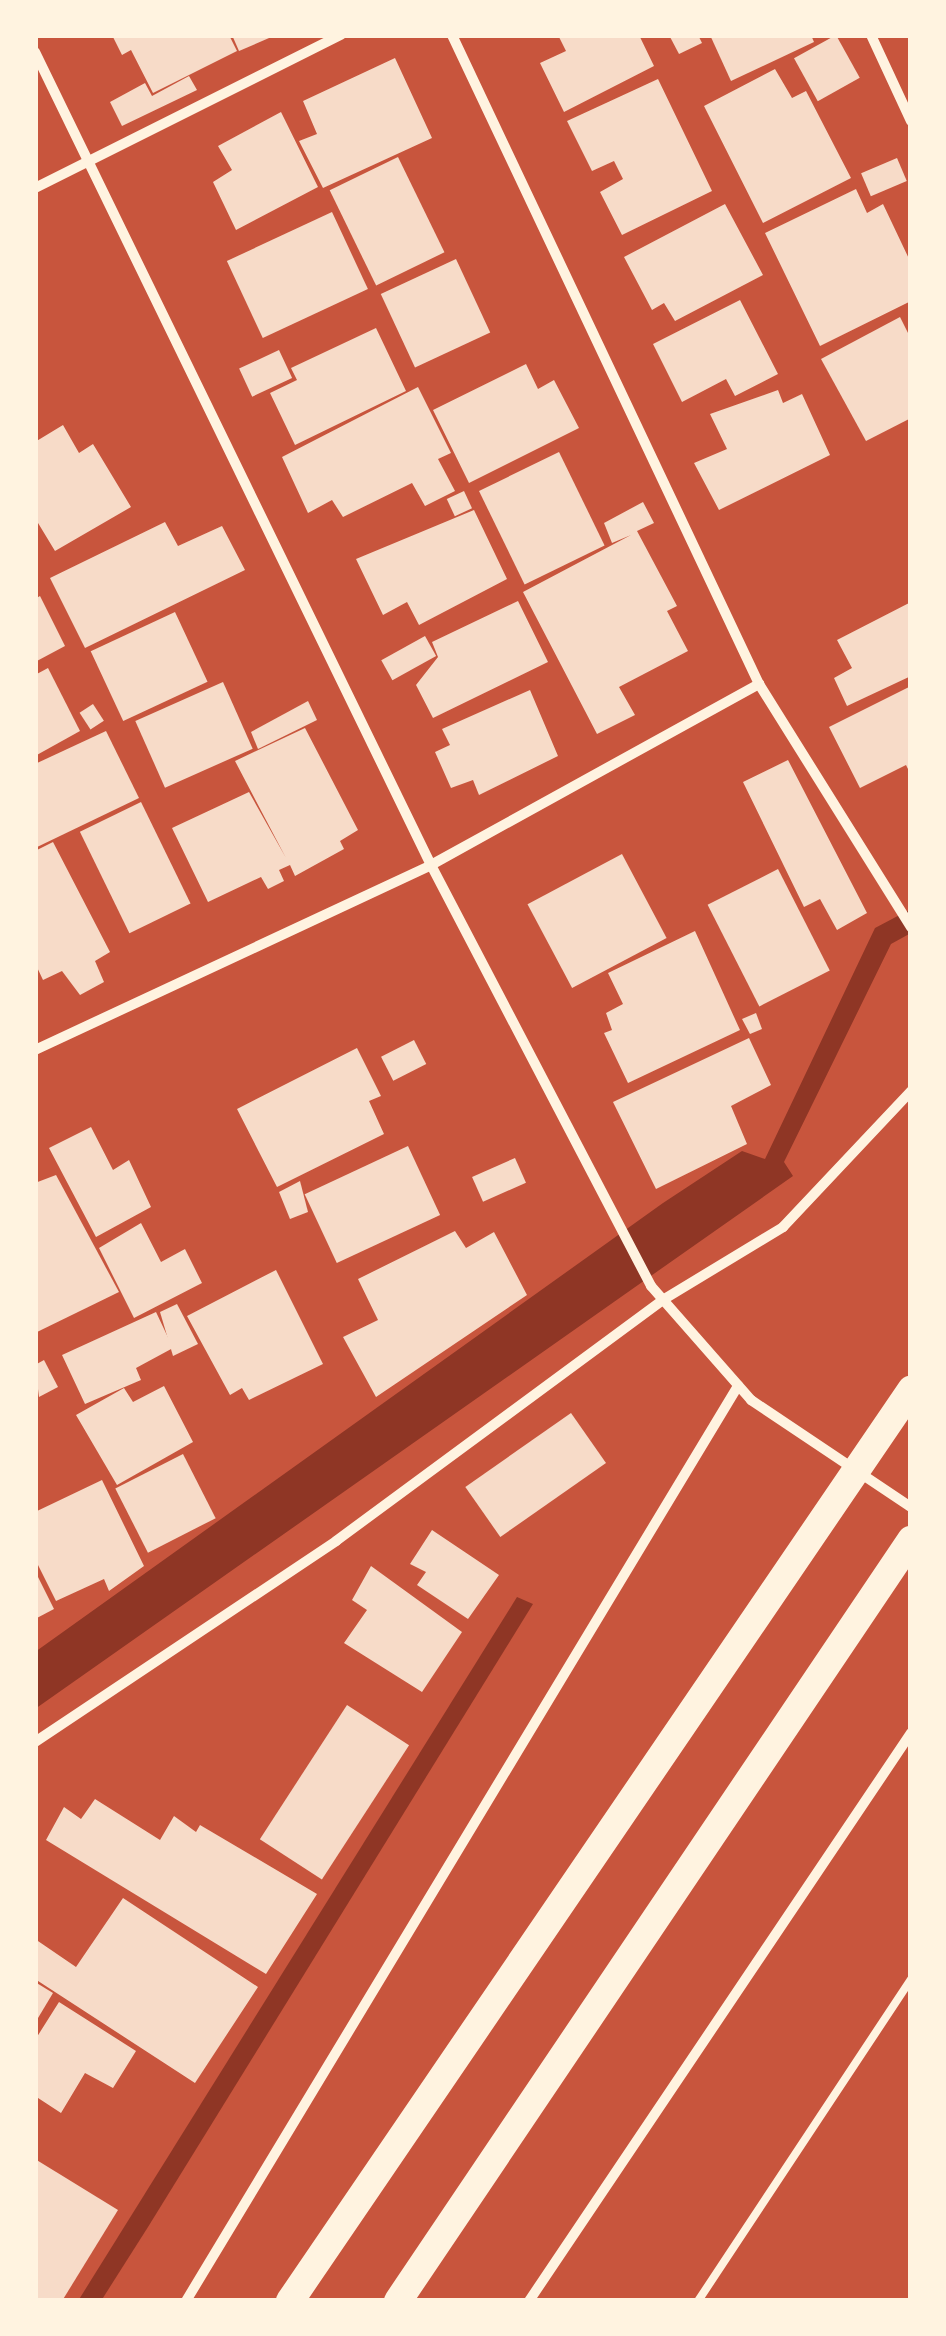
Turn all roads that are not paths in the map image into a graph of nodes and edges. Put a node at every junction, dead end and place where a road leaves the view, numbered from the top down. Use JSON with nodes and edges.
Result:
{"nodes":[{"id":1,"x":341,"y":35,"type":"edge"},
{"id":2,"x":452,"y":35,"type":"edge"},
{"id":3,"x":871,"y":35,"type":"edge"},
{"id":4,"x":35,"y":52,"type":"edge"},
{"id":5,"x":911,"y":121,"type":"edge"},
{"id":6,"x":89,"y":162,"type":"junction"},
{"id":7,"x":35,"y":188,"type":"edge"},
{"id":8,"x":759,"y":684,"type":"junction"},
{"id":9,"x":431,"y":864,"type":"junction"},
{"id":10,"x":911,"y":927,"type":"edge"},
{"id":11,"x":35,"y":1049,"type":"edge"},
{"id":12,"x":911,"y":1091,"type":"edge"},
{"id":13,"x":661,"y":1301,"type":"junction"},
{"id":14,"x":738,"y":1386,"type":"junction"},
{"id":15,"x":911,"y":1390,"type":"edge"},
{"id":16,"x":911,"y":1507,"type":"edge"},
{"id":17,"x":911,"y":1540,"type":"edge"},
{"id":18,"x":911,"y":1733,"type":"edge"},
{"id":19,"x":35,"y":1742,"type":"edge"},
{"id":20,"x":911,"y":1979,"type":"edge"},
{"id":21,"x":186,"y":2301,"type":"edge"},
{"id":22,"x":290,"y":2301,"type":"edge"},
{"id":23,"x":398,"y":2301,"type":"edge"},
{"id":24,"x":529,"y":2301,"type":"edge"},
{"id":25,"x":698,"y":2301,"type":"edge"}],
"edges":[{"from":1,"to":6,"type":"street"},
{"from":2,"to":8,"type":"street"},
{"from":3,"to":5,"type":"street"},
{"from":4,"to":6,"type":"street"},
{"from":6,"to":7,"type":"street"},
{"from":6,"to":9,"type":"street"},
{"from":8,"to":9,"type":"street"},
{"from":8,"to":10,"type":"street"},
{"from":9,"to":11,"type":"street"},
{"from":9,"to":13,"type":"street"},
{"from":12,"to":13,"type":"street"},
{"from":13,"to":14,"type":"street"},
{"from":13,"to":19,"type":"street"},
{"from":14,"to":16,"type":"street"},
{"from":14,"to":21,"type":"street"},
{"from":15,"to":22,"type":"highway"},
{"from":17,"to":23,"type":"highway"},
{"from":18,"to":24,"type":"street"},
{"from":20,"to":25,"type":"lane"}]}
